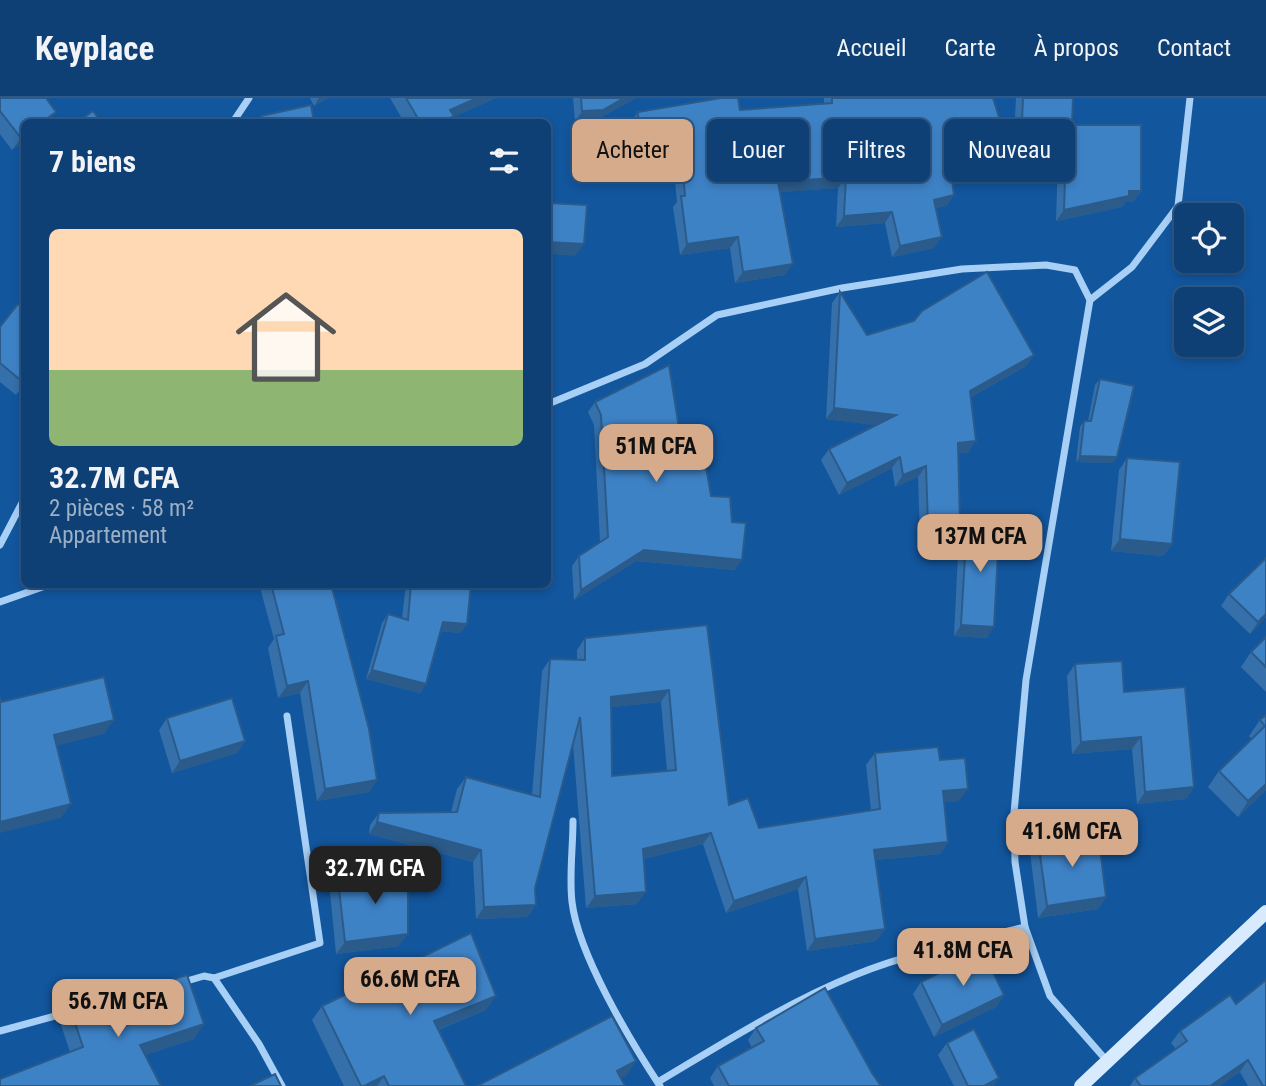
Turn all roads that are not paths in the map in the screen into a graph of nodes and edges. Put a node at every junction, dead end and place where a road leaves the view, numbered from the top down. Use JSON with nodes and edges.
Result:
{"nodes":[{"id":1,"x":249,"y":98,"type":"edge"},
{"id":2,"x":1190,"y":98,"type":"edge"},
{"id":3,"x":235,"y":119,"type":"edge"},
{"id":4,"x":1090,"y":300,"type":"junction"},
{"id":5,"x":551,"y":403,"type":"edge"},
{"id":6,"x":21,"y":505,"type":"edge"},
{"id":7,"x":0,"y":545,"type":"edge"},
{"id":8,"x":40,"y":588,"type":"edge"},
{"id":9,"x":0,"y":602,"type":"edge"},
{"id":10,"x":286,"y":716,"type":"dead end"},
{"id":11,"x":573,"y":821,"type":"dead end"},
{"id":12,"x":1266,"y":912,"type":"edge"},
{"id":13,"x":1025,"y":927,"type":"junction"},
{"id":14,"x":214,"y":978,"type":"junction"},
{"id":15,"x":165,"y":987,"type":"edge"},
{"id":16,"x":89,"y":1007,"type":"edge"},
{"id":17,"x":0,"y":1031,"type":"edge"},
{"id":18,"x":1107,"y":1060,"type":"junction"},
{"id":19,"x":659,"y":1084,"type":"edge"},
{"id":20,"x":282,"y":1086,"type":"edge"},
{"id":21,"x":1081,"y":1086,"type":"edge"}],
"edges":[{"from":1,"to":3,"type":"street"},
{"from":2,"to":4,"type":"street"},
{"from":4,"to":5,"type":"street"},
{"from":4,"to":13,"type":"street"},
{"from":6,"to":7,"type":"street"},
{"from":8,"to":9,"type":"street"},
{"from":10,"to":14,"type":"street"},
{"from":11,"to":19,"type":"street"},
{"from":12,"to":18,"type":"street"},
{"from":13,"to":18,"type":"street"},
{"from":13,"to":19,"type":"street"},
{"from":14,"to":15,"type":"street"},
{"from":14,"to":20,"type":"street"},
{"from":16,"to":17,"type":"street"},
{"from":18,"to":21,"type":"street"}]}
